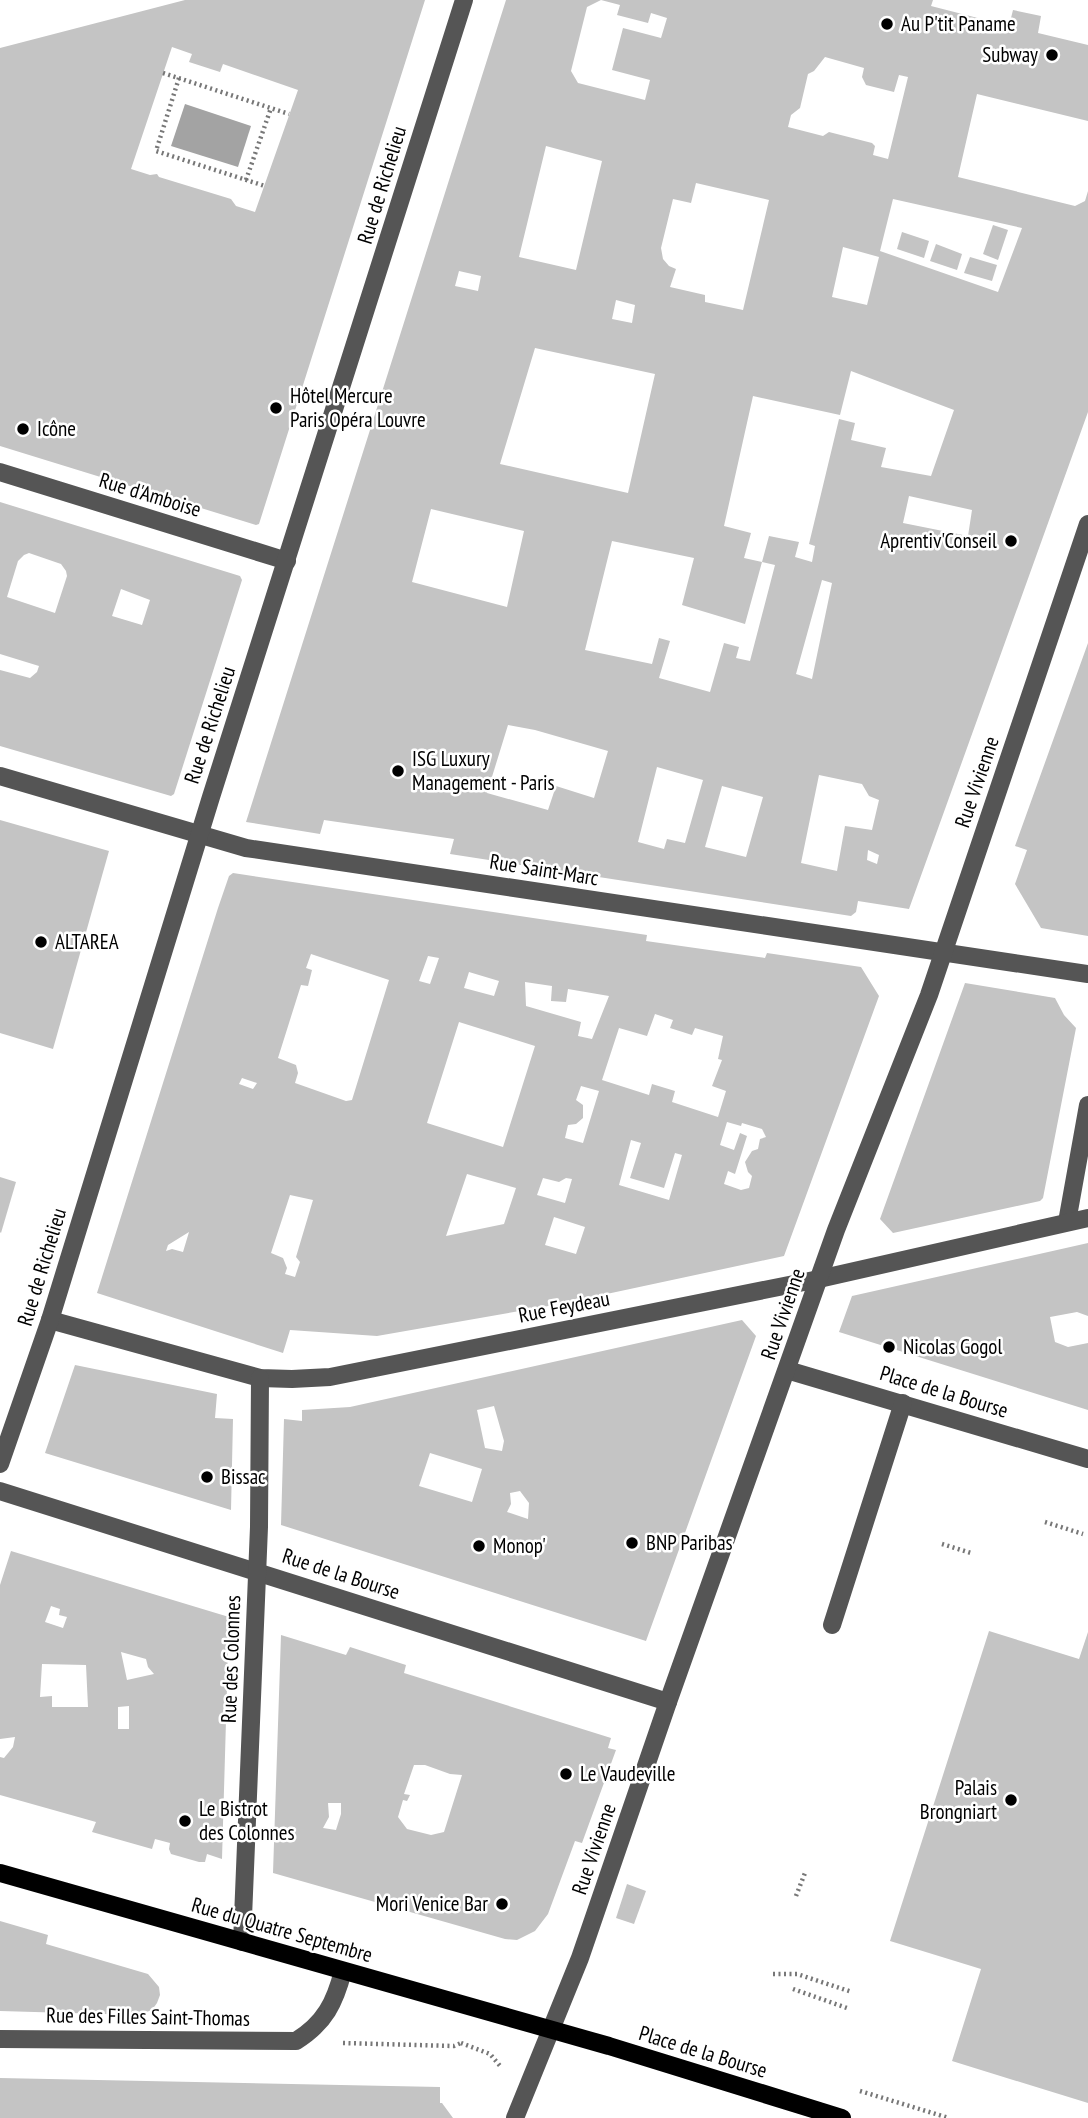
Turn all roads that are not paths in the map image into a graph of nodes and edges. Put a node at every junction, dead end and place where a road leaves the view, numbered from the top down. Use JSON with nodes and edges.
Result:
{"nodes":[{"id":1,"x":464,"y":0,"type":"edge"},
{"id":2,"x":0,"y":472,"type":"edge"},
{"id":3,"x":1088,"y":524,"type":"edge"},
{"id":4,"x":287,"y":561,"type":"junction"},
{"id":5,"x":0,"y":776,"type":"edge"},
{"id":6,"x":200,"y":836,"type":"junction"},
{"id":7,"x":943,"y":953,"type":"junction"},
{"id":8,"x":1088,"y":974,"type":"edge"},
{"id":9,"x":1088,"y":1105,"type":"edge"},
{"id":10,"x":1088,"y":1218,"type":"edge"},
{"id":11,"x":1067,"y":1222,"type":"junction"},
{"id":12,"x":819,"y":1279,"type":"junction"},
{"id":13,"x":50,"y":1320,"type":"junction"},
{"id":14,"x":788,"y":1370,"type":"junction"},
{"id":15,"x":260,"y":1378,"type":"junction"},
{"id":16,"x":903,"y":1403,"type":"junction"},
{"id":17,"x":1088,"y":1459,"type":"edge"},
{"id":18,"x":0,"y":1464,"type":"edge"},
{"id":19,"x":0,"y":1490,"type":"edge"},
{"id":20,"x":257,"y":1571,"type":"junction"},
{"id":21,"x":832,"y":1625,"type":"dead end"},
{"id":22,"x":668,"y":1702,"type":"junction"},
{"id":23,"x":0,"y":1873,"type":"edge"},
{"id":24,"x":242,"y":1942,"type":"junction"},
{"id":25,"x":343,"y":1971,"type":"junction"},
{"id":26,"x":552,"y":2029,"type":"junction"},
{"id":27,"x":0,"y":2039,"type":"edge"},
{"id":28,"x":515,"y":2118,"type":"edge"},
{"id":29,"x":842,"y":2118,"type":"edge"}],
"edges":[{"from":1,"to":4,"type":"street","name":"Rue de Richelieu"},
{"from":2,"to":4,"type":"street","name":"Rue d'Amboise"},
{"from":3,"to":7,"type":"street","name":"Rue Vivienne"},
{"from":4,"to":6,"type":"street","name":"Rue de Richelieu"},
{"from":5,"to":6,"type":"street","name":"Rue Saint-Marc"},
{"from":6,"to":7,"type":"street","name":"Rue Saint-Marc"},
{"from":6,"to":13,"type":"street","name":"Rue de Richelieu"},
{"from":7,"to":8,"type":"street","name":"Rue Saint-Marc"},
{"from":7,"to":12,"type":"street","name":"Rue Vivienne"},
{"from":9,"to":11,"type":"street"},
{"from":10,"to":11,"type":"street","name":"Rue Feydeau"},
{"from":11,"to":12,"type":"street","name":"Rue Feydeau"},
{"from":12,"to":14,"type":"street","name":"Rue Vivienne"},
{"from":12,"to":15,"type":"street","name":"Rue Feydeau"},
{"from":13,"to":15,"type":"street","name":"Rue Feydeau"},
{"from":13,"to":18,"type":"street","name":"Rue de Richelieu"},
{"from":14,"to":16,"type":"street","name":"Place de la Bourse"},
{"from":14,"to":22,"type":"street","name":"Rue Vivienne"},
{"from":15,"to":20,"type":"street","name":"Rue des Colonnes"},
{"from":16,"to":17,"type":"street","name":"Place de la Bourse"},
{"from":16,"to":21,"type":"street"},
{"from":19,"to":20,"type":"street","name":"Rue de la Bourse"},
{"from":20,"to":22,"type":"street","name":"Rue de la Bourse"},
{"from":20,"to":24,"type":"street","name":"Rue des Colonnes"},
{"from":22,"to":26,"type":"street","name":"Rue Vivienne"},
{"from":23,"to":24,"type":"main road","name":"Rue du Quatre Septembre"},
{"from":24,"to":25,"type":"main road","name":"Rue du Quatre Septembre"},
{"from":25,"to":26,"type":"main road","name":"Rue du Quatre Septembre"},
{"from":25,"to":27,"type":"street","name":"Rue des Filles Saint-Thomas"},
{"from":26,"to":28,"type":"street","name":"Rue Vivienne"},
{"from":26,"to":29,"type":"main road","name":"Place de la Bourse"}]}
